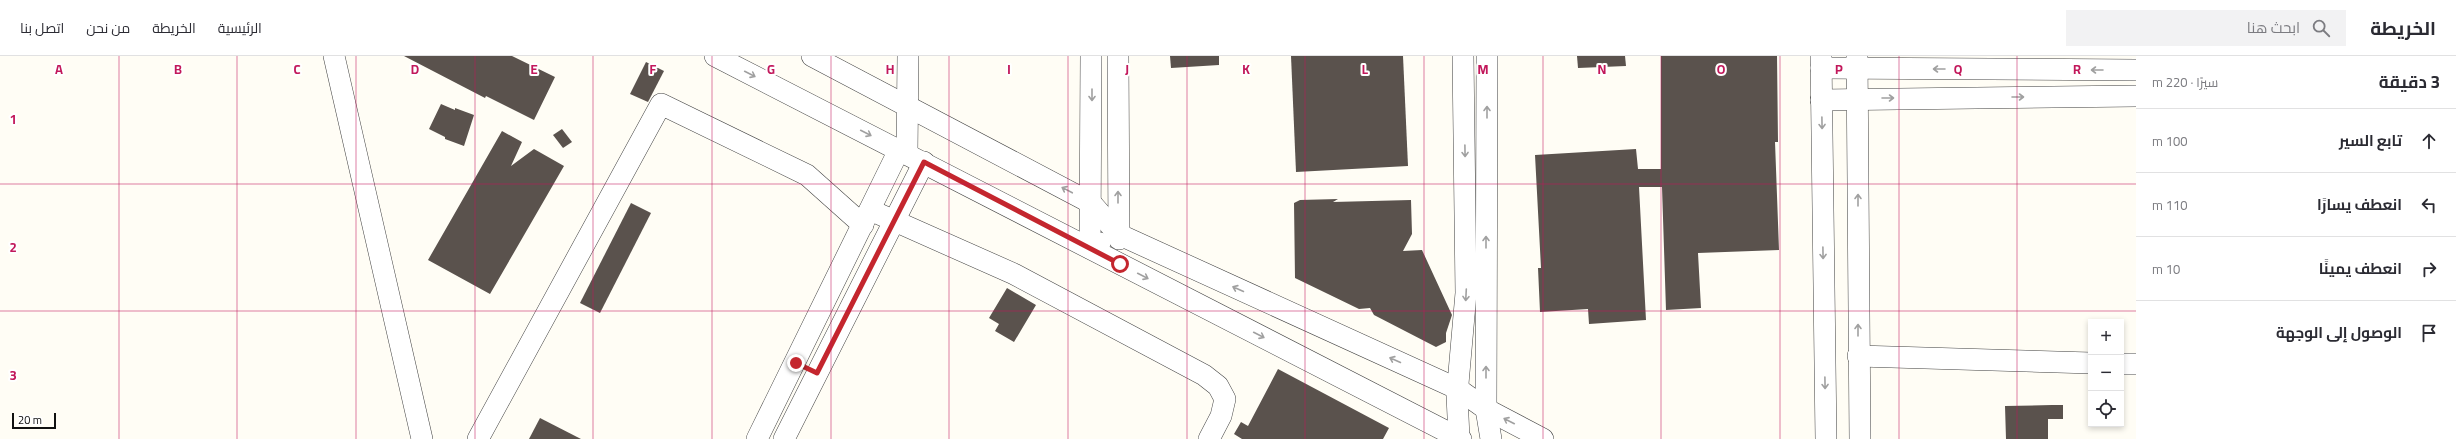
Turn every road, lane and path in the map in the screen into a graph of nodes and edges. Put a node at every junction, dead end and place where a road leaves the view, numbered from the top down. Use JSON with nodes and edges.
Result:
{"nodes":[{"id":1,"x":334,"y":56,"type":"edge"},
{"id":2,"x":812,"y":56,"type":"edge"},
{"id":3,"x":908,"y":56,"type":"edge"},
{"id":4,"x":1092,"y":56,"type":"edge"},
{"id":5,"x":1118,"y":56,"type":"edge"},
{"id":6,"x":1463,"y":56,"type":"edge"},
{"id":7,"x":1487,"y":56,"type":"edge"},
{"id":8,"x":725,"y":58,"type":"edge"},
{"id":9,"x":1821,"y":62,"type":"edge"},
{"id":10,"x":1857,"y":62,"type":"edge"},
{"id":11,"x":2136,"y":70,"type":"edge"},
{"id":12,"x":2136,"y":96,"type":"edge"},
{"id":13,"x":1857,"y":98,"type":"junction"},
{"id":14,"x":1821,"y":100,"type":"junction"},
{"id":15,"x":907,"y":106,"type":"junction"},
{"id":16,"x":910,"y":156,"type":"junction"},
{"id":17,"x":1092,"y":203,"type":"junction"},
{"id":18,"x":867,"y":218,"type":"junction"},
{"id":19,"x":892,"y":222,"type":"junction"},
{"id":20,"x":1118,"y":234,"type":"junction"},
{"id":21,"x":1090,"y":248,"type":"junction"},
{"id":22,"x":1120,"y":264,"type":"junction"},
{"id":23,"x":1858,"y":356,"type":"junction"},
{"id":24,"x":796,"y":363,"type":"junction"},
{"id":25,"x":2088,"y":363,"type":"edge"},
{"id":26,"x":2124,"y":364,"type":"edge"},
{"id":27,"x":2136,"y":364,"type":"edge"},
{"id":28,"x":817,"y":373,"type":"junction"},
{"id":29,"x":1458,"y":389,"type":"junction"},
{"id":30,"x":1486,"y":409,"type":"junction"},
{"id":31,"x":422,"y":439,"type":"edge"},
{"id":32,"x":478,"y":439,"type":"edge"},
{"id":33,"x":757,"y":439,"type":"edge"},
{"id":34,"x":784,"y":439,"type":"edge"},
{"id":35,"x":1209,"y":439,"type":"edge"},
{"id":36,"x":1460,"y":439,"type":"edge"},
{"id":37,"x":1491,"y":439,"type":"edge"},
{"id":38,"x":1544,"y":439,"type":"edge"},
{"id":39,"x":1826,"y":439,"type":"edge"},
{"id":40,"x":1860,"y":439,"type":"edge"}],
"edges":[{"from":1,"to":31,"type":"street"},
{"from":2,"to":15,"type":"street"},
{"from":3,"to":15,"type":"street"},
{"from":4,"to":17,"type":"street","one_way":true},
{"from":20,"to":5,"type":"street","one_way":true},
{"from":6,"to":29,"type":"street","one_way":true},
{"from":30,"to":7,"type":"street","one_way":true},
{"from":8,"to":16,"type":"street","one_way":true},
{"from":9,"to":10,"type":"street"},
{"from":9,"to":14,"type":"street"},
{"from":11,"to":10,"type":"street","one_way":true},
{"from":10,"to":13,"type":"street"},
{"from":13,"to":12,"type":"street","one_way":true},
{"from":13,"to":14,"type":"street"},
{"from":23,"to":13,"type":"street","one_way":true},
{"from":14,"to":39,"type":"street","one_way":true},
{"from":15,"to":16,"type":"street"},
{"from":17,"to":15,"type":"street","one_way":true},
{"from":16,"to":18,"type":"street"},
{"from":16,"to":19,"type":"street"},
{"from":16,"to":21,"type":"street"},
{"from":17,"to":20,"type":"street"},
{"from":17,"to":21,"type":"street"},
{"from":18,"to":19,"type":"street"},
{"from":18,"to":24,"type":"street"},
{"from":18,"to":32,"type":"street"},
{"from":19,"to":28,"type":"street"},
{"from":19,"to":35,"type":"street"},
{"from":20,"to":21,"type":"street"},
{"from":20,"to":22,"type":"street"},
{"from":29,"to":20,"type":"street","one_way":true},
{"from":21,"to":22,"type":"street"},
{"from":22,"to":36,"type":"street","one_way":true},
{"from":23,"to":25,"type":"street"},
{"from":23,"to":40,"type":"street"},
{"from":24,"to":28,"type":"street"},
{"from":24,"to":33,"type":"street"},
{"from":26,"to":27,"type":"street"},
{"from":28,"to":34,"type":"street"},
{"from":29,"to":30,"type":"street"},
{"from":29,"to":36,"type":"street"},
{"from":30,"to":37,"type":"street"},
{"from":38,"to":30,"type":"street","one_way":true}]}
